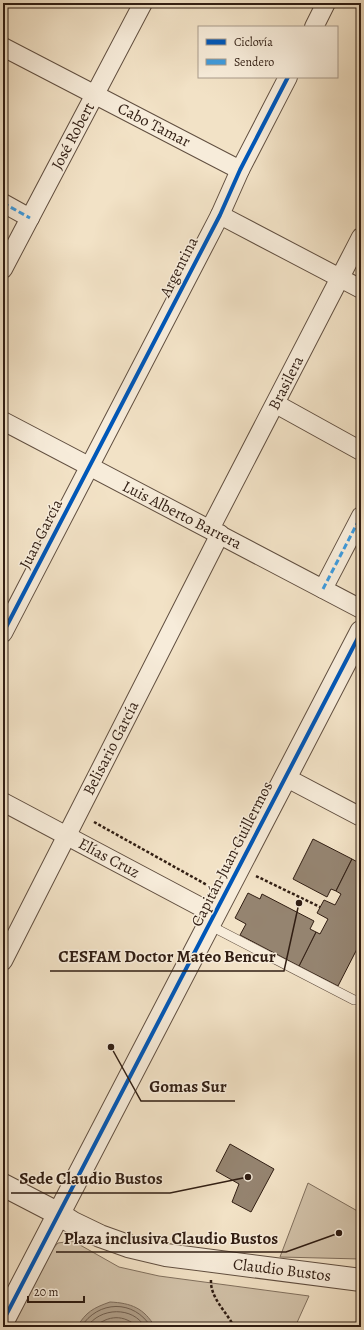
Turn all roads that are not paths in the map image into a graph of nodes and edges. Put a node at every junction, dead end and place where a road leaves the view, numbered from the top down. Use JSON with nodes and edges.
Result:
{"nodes":[{"id":1,"x":143,"y":3,"type":"edge"},
{"id":2,"x":326,"y":3,"type":"edge"},
{"id":3,"x":314,"y":26,"type":"edge"},
{"id":4,"x":3,"y":47,"type":"edge"},
{"id":5,"x":287,"y":78,"type":"edge"},
{"id":6,"x":95,"y":94,"type":"junction"},
{"id":7,"x":240,"y":170,"type":"junction"},
{"id":8,"x":3,"y":203,"type":"edge"},
{"id":9,"x":220,"y":215,"type":"junction"},
{"id":10,"x":30,"y":218,"type":"junction"},
{"id":11,"x":361,"y":237,"type":"edge"},
{"id":12,"x":3,"y":269,"type":"edge"},
{"id":13,"x":340,"y":278,"type":"junction"},
{"id":14,"x":361,"y":289,"type":"edge"},
{"id":15,"x":276,"y":404,"type":"junction"},
{"id":16,"x":3,"y":421,"type":"edge"},
{"id":17,"x":361,"y":451,"type":"edge"},
{"id":18,"x":89,"y":467,"type":"junction"},
{"id":19,"x":361,"y":516,"type":"edge"},
{"id":20,"x":215,"y":532,"type":"junction"},
{"id":21,"x":323,"y":589,"type":"junction"},
{"id":22,"x":361,"y":610,"type":"edge"},
{"id":23,"x":361,"y":632,"type":"edge"},
{"id":24,"x":3,"y":633,"type":"edge"},
{"id":25,"x":285,"y":778,"type":"junction"},
{"id":26,"x":3,"y":802,"type":"edge"},
{"id":27,"x":361,"y":817,"type":"edge"},
{"id":28,"x":67,"y":836,"type":"junction"},
{"id":29,"x":212,"y":919,"type":"junction"},
{"id":30,"x":3,"y":961,"type":"edge"},
{"id":31,"x":361,"y":1000,"type":"edge"},
{"id":32,"x":3,"y":1185,"type":"edge"},
{"id":33,"x":59,"y":1214,"type":"junction"},
{"id":34,"x":361,"y":1280,"type":"edge"},
{"id":35,"x":3,"y":1321,"type":"edge"}],
"edges":[{"from":1,"to":6,"type":"street","name":"José Robert"},
{"from":2,"to":3,"type":"street"},
{"from":4,"to":6,"type":"street","name":"Cabo Tamar"},
{"from":5,"to":7,"type":"street","name":"Argentina"},
{"from":6,"to":7,"type":"street","name":"Cabo Tamar"},
{"from":6,"to":10,"type":"street","name":"José Robert"},
{"from":7,"to":9,"type":"street","name":"Argentina"},
{"from":8,"to":10,"type":"street"},
{"from":9,"to":13,"type":"street"},
{"from":9,"to":18,"type":"street","name":"Argentina"},
{"from":10,"to":12,"type":"street","name":"José Robert"},
{"from":11,"to":13,"type":"street","name":"Brasilera"},
{"from":13,"to":14,"type":"street"},
{"from":13,"to":15,"type":"street","name":"Brasilera"},
{"from":15,"to":17,"type":"street"},
{"from":15,"to":20,"type":"street","name":"Brasilera"},
{"from":16,"to":18,"type":"street","name":"Luis Alberto Barrera"},
{"from":18,"to":20,"type":"street","name":"Luis Alberto Barrera"},
{"from":18,"to":24,"type":"street","name":"Juan García"},
{"from":19,"to":21,"type":"street"},
{"from":20,"to":21,"type":"street","name":"Luis Alberto Barrera"},
{"from":20,"to":28,"type":"street","name":"Belisario García"},
{"from":21,"to":22,"type":"street","name":"Luis Alberto Barrera"},
{"from":23,"to":25,"type":"street","name":"Capitán Juan Guillermos"},
{"from":25,"to":27,"type":"street"},
{"from":25,"to":29,"type":"street","name":"Capitán Juan Guillermos"},
{"from":26,"to":28,"type":"street","name":"Elías Cruz"},
{"from":28,"to":29,"type":"street","name":"Elías Cruz"},
{"from":28,"to":30,"type":"street","name":"Belisario García"},
{"from":29,"to":31,"type":"lane"},
{"from":29,"to":33,"type":"street","name":"Capitán Juan Guillermos"},
{"from":32,"to":33,"type":"street","name":"Claudio Bustos"},
{"from":33,"to":34,"type":"street","name":"Claudio Bustos"},
{"from":33,"to":35,"type":"street","name":"Capitán Juan Guillermos"}]}
